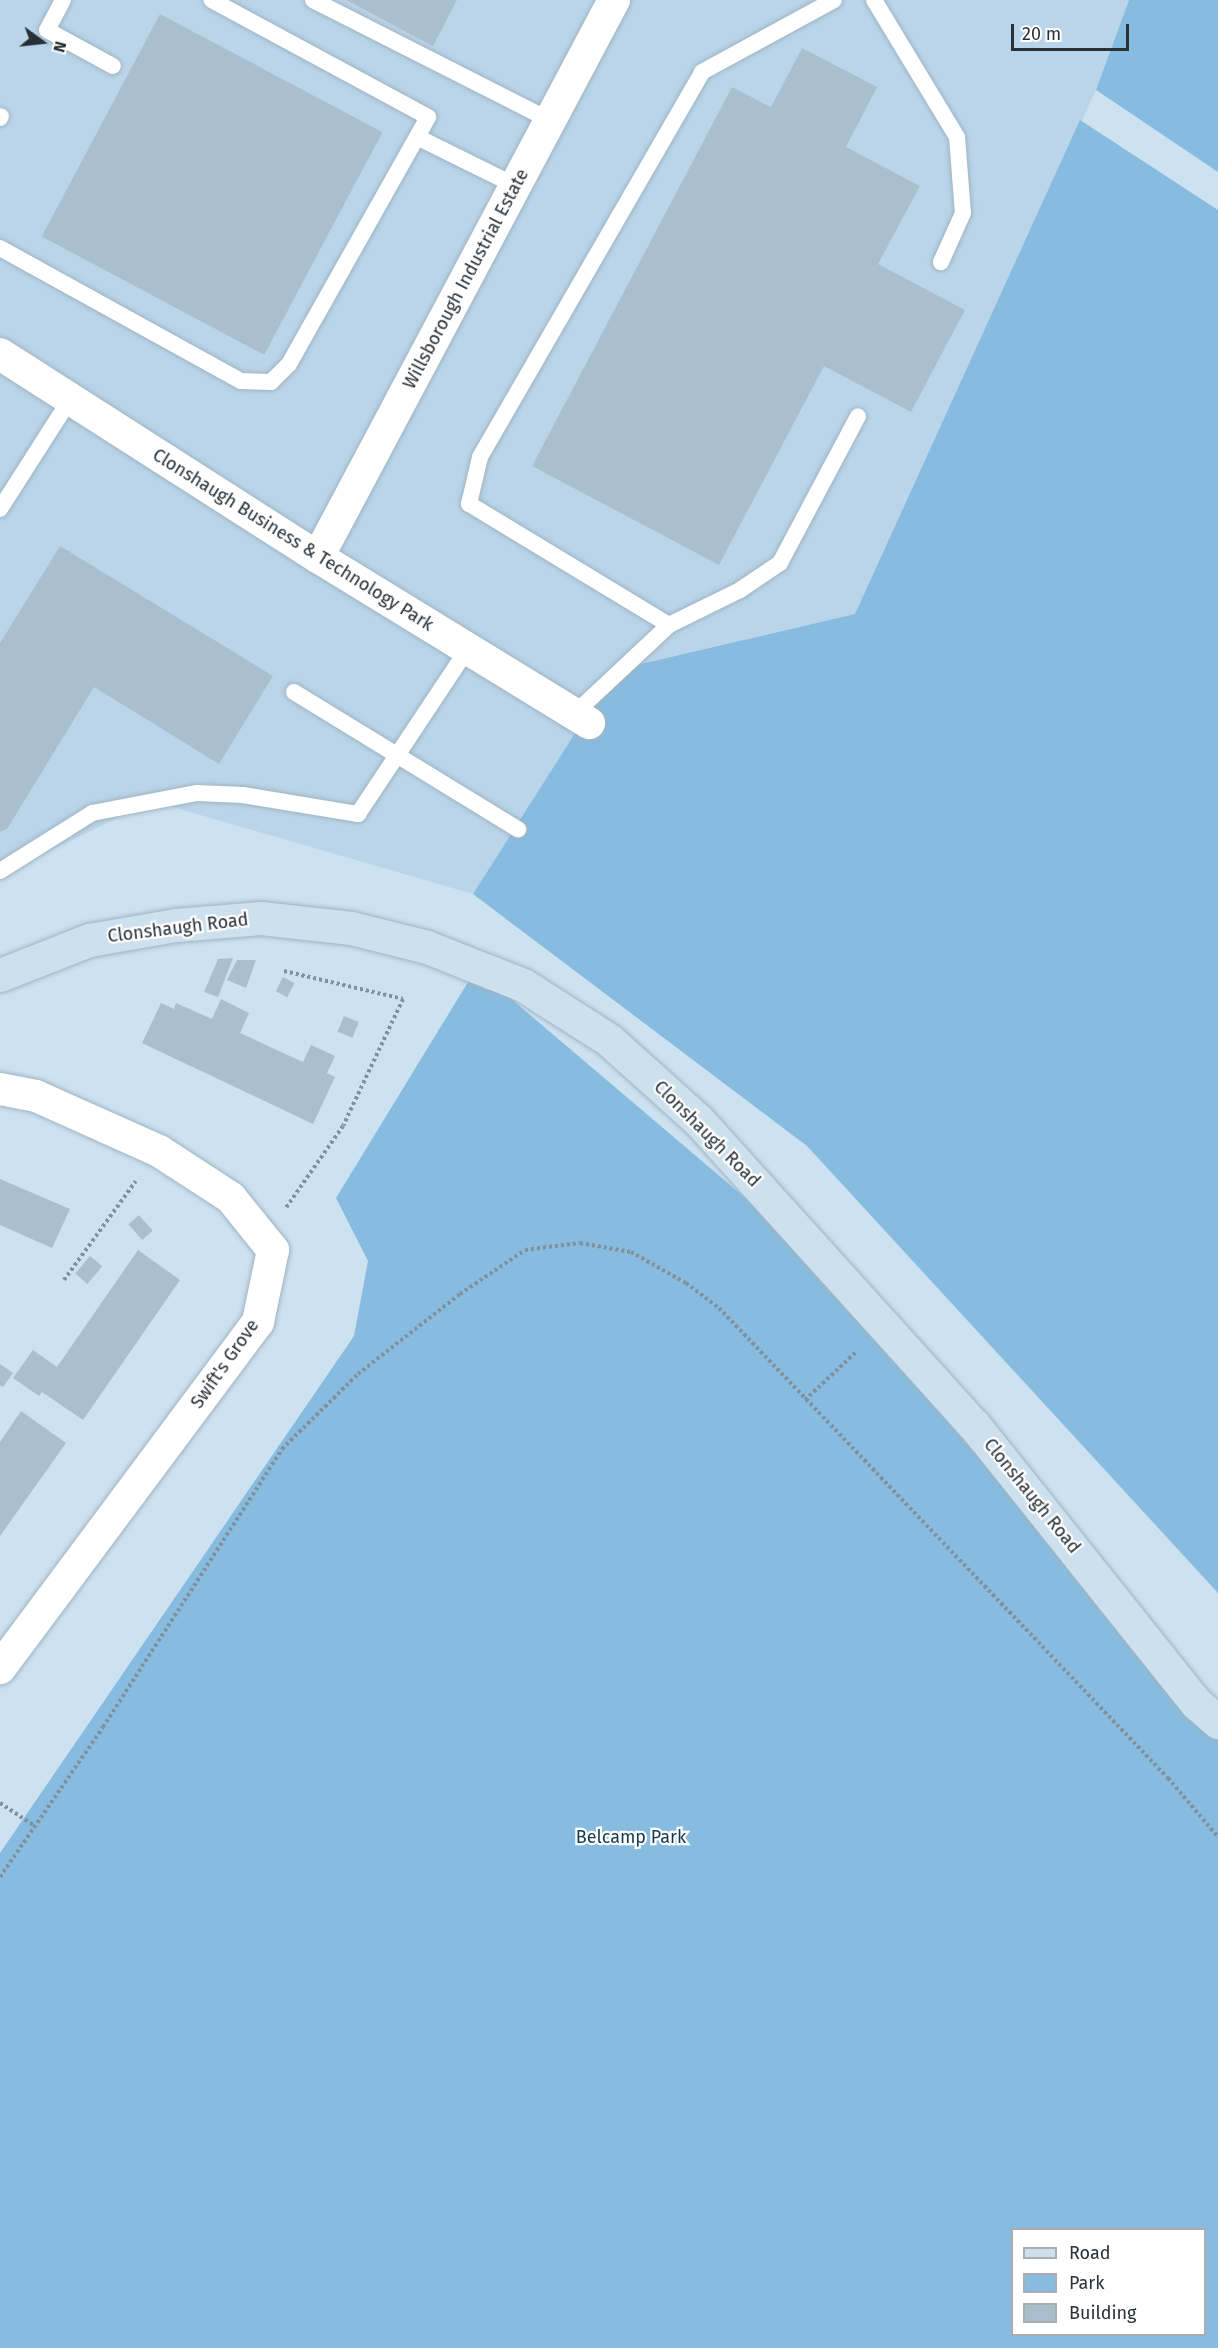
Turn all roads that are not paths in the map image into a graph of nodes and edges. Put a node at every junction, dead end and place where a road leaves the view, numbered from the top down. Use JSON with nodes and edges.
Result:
{"nodes":[{"id":1,"x":63,"y":0,"type":"edge"},
{"id":2,"x":212,"y":0,"type":"edge"},
{"id":3,"x":313,"y":0,"type":"edge"},
{"id":4,"x":614,"y":0,"type":"edge"},
{"id":5,"x":834,"y":0,"type":"edge"},
{"id":6,"x":874,"y":0,"type":"edge"},
{"id":7,"x":113,"y":66,"type":"dead end"},
{"id":8,"x":550,"y":120,"type":"junction"},
{"id":9,"x":417,"y":137,"type":"junction"},
{"id":10,"x":516,"y":186,"type":"junction"},
{"id":11,"x":0,"y":248,"type":"edge"},
{"id":12,"x":941,"y":262,"type":"dead end"},
{"id":13,"x":0,"y":354,"type":"edge"},
{"id":14,"x":70,"y":398,"type":"junction"},
{"id":15,"x":858,"y":416,"type":"dead end"},
{"id":16,"x":0,"y":509,"type":"edge"},
{"id":17,"x":318,"y":557,"type":"junction"},
{"id":18,"x":669,"y":625,"type":"junction"},
{"id":19,"x":467,"y":650,"type":"junction"},
{"id":20,"x":294,"y":692,"type":"dead end"},
{"id":21,"x":582,"y":718,"type":"joint"},
{"id":22,"x":396,"y":753,"type":"junction"},
{"id":23,"x":518,"y":829,"type":"dead end"},
{"id":24,"x":0,"y":871,"type":"edge"},
{"id":25,"x":0,"y":975,"type":"edge"},
{"id":26,"x":0,"y":1089,"type":"edge"},
{"id":27,"x":0,"y":1668,"type":"edge"},
{"id":28,"x":1218,"y":1722,"type":"edge"}],
"edges":[{"from":1,"to":7,"type":"lane"},
{"from":2,"to":9,"type":"lane"},
{"from":3,"to":8,"type":"lane"},
{"from":4,"to":8,"type":"street","name":"Willsborough Industrial Estate"},
{"from":5,"to":18,"type":"lane"},
{"from":6,"to":12,"type":"lane"},
{"from":8,"to":10,"type":"street","name":"Willsborough Industrial Estate"},
{"from":9,"to":10,"type":"lane"},
{"from":9,"to":11,"type":"lane"},
{"from":10,"to":17,"type":"street","name":"Willsborough Industrial Estate"},
{"from":13,"to":14,"type":"street","name":"Clonshaugh Business & Technology Park"},
{"from":14,"to":16,"type":"lane"},
{"from":14,"to":17,"type":"street","name":"Clonshaugh Business & Technology Park"},
{"from":15,"to":18,"type":"lane"},
{"from":17,"to":19,"type":"street","name":"Clonshaugh Business & Technology Park"},
{"from":18,"to":21,"type":"lane"},
{"from":19,"to":21,"type":"street","name":"Clonshaugh Business & Technology Park"},
{"from":19,"to":22,"type":"lane"},
{"from":20,"to":22,"type":"lane"},
{"from":22,"to":23,"type":"lane"},
{"from":22,"to":24,"type":"lane"},
{"from":25,"to":28,"type":"street","name":"Clonshaugh Road"},
{"from":26,"to":27,"type":"street","name":"Swift's Grove"}]}
